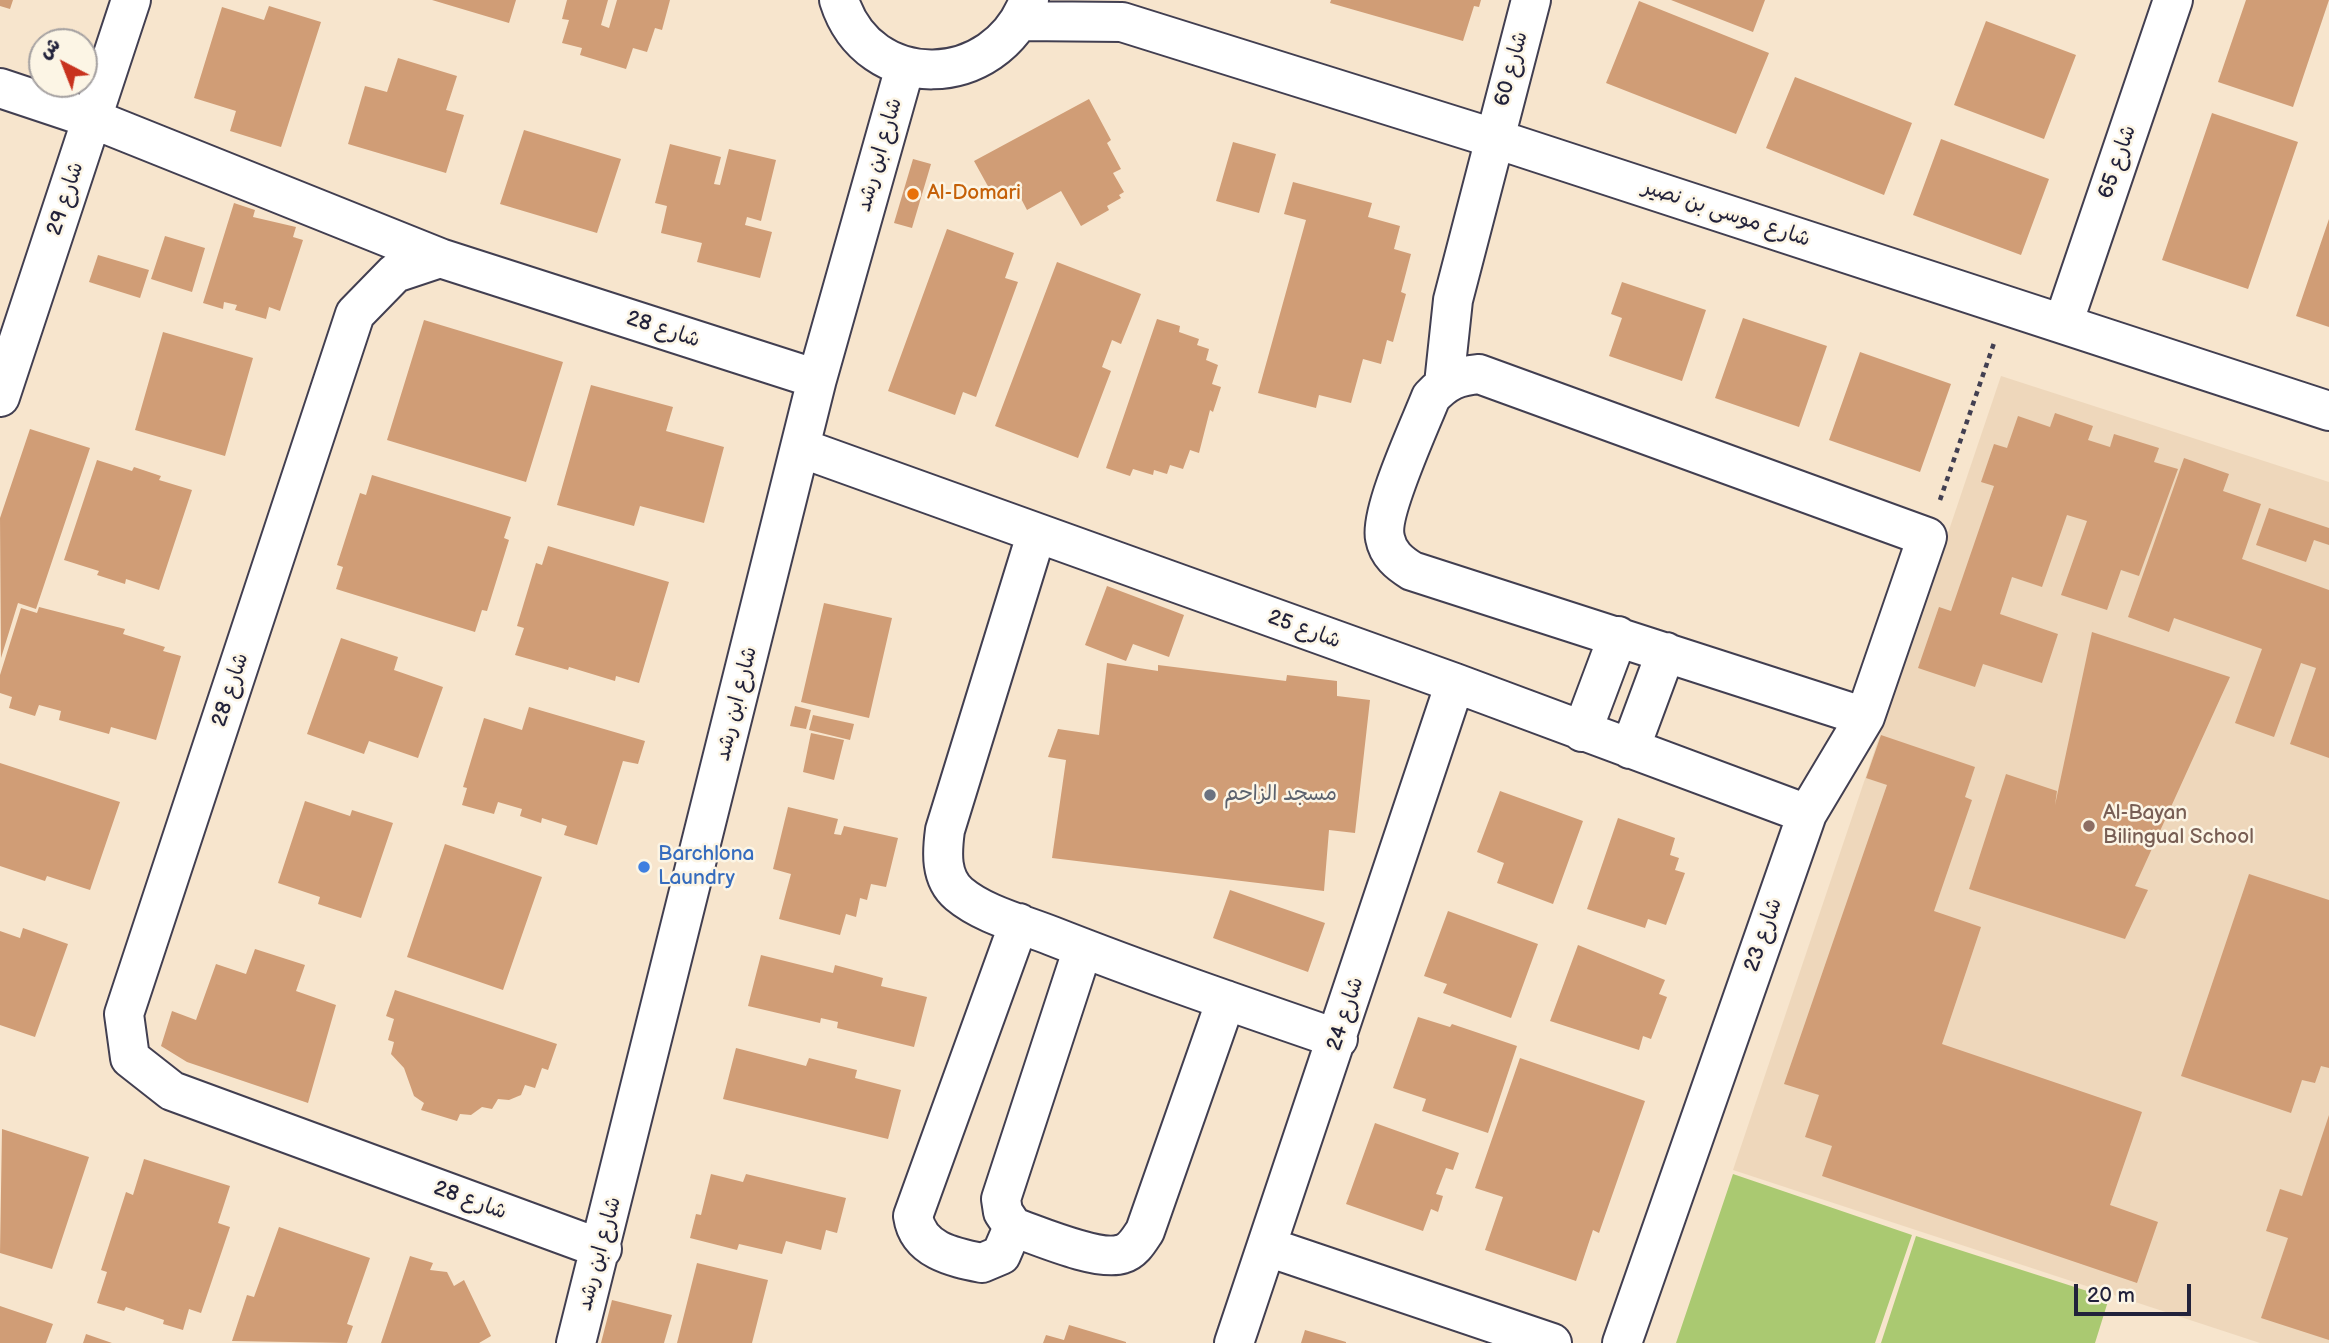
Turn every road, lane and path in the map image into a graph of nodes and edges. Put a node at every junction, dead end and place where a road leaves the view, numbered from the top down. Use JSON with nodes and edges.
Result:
{"nodes":[{"id":1,"x":131,"y":0,"type":"edge"},
{"id":2,"x":839,"y":0,"type":"edge"},
{"id":3,"x":1531,"y":0,"type":"edge"},
{"id":4,"x":2172,"y":0,"type":"edge"},
{"id":5,"x":1026,"y":10,"type":"edge"},
{"id":6,"x":1109,"y":11,"type":"edge"},
{"id":7,"x":905,"y":67,"type":"junction"},
{"id":8,"x":0,"y":88,"type":"edge"},
{"id":9,"x":93,"y":118,"type":"junction"},
{"id":10,"x":1493,"y":138,"type":"junction"},
{"id":11,"x":440,"y":258,"type":"junction"},
{"id":12,"x":2007,"y":306,"type":"junction"},
{"id":13,"x":2063,"y":324,"type":"junction"},
{"id":14,"x":817,"y":379,"type":"junction"},
{"id":15,"x":1444,"y":384,"type":"junction"},
{"id":16,"x":0,"y":397,"type":"edge"},
{"id":17,"x":2329,"y":411,"type":"edge"},
{"id":18,"x":801,"y":448,"type":"junction"},
{"id":19,"x":1037,"y":535,"type":"junction"},
{"id":20,"x":1927,"y":537,"type":"junction"},
{"id":21,"x":1618,"y":636,"type":"junction"},
{"id":22,"x":1666,"y":652,"type":"junction"},
{"id":23,"x":1455,"y":684,"type":"junction"},
{"id":24,"x":1865,"y":718,"type":"junction"},
{"id":25,"x":1582,"y":732,"type":"junction"},
{"id":26,"x":1630,"y":749,"type":"junction"},
{"id":27,"x":1807,"y":814,"type":"junction"},
{"id":28,"x":1020,"y":923,"type":"junction"},
{"id":29,"x":1083,"y":948,"type":"junction"},
{"id":30,"x":1226,"y":1000,"type":"junction"},
{"id":31,"x":1338,"y":1039,"type":"junction"},
{"id":32,"x":1013,"y":1227,"type":"junction"},
{"id":33,"x":1268,"y":1247,"type":"junction"},
{"id":34,"x":602,"y":1249,"type":"junction"},
{"id":35,"x":576,"y":1343,"type":"edge"},
{"id":36,"x":1234,"y":1343,"type":"edge"},
{"id":37,"x":1552,"y":1343,"type":"edge"},
{"id":38,"x":1622,"y":1343,"type":"edge"}],
"edges":[{"from":1,"to":9,"type":"street","name":"شارع 29"},
{"from":2,"to":7,"type":"street"},
{"from":3,"to":10,"type":"street","name":"شارع 60"},
{"from":4,"to":13,"type":"street","name":"شارع 65"},
{"from":5,"to":6,"type":"street","name":"شارع موسى بن نصير"},
{"from":5,"to":7,"type":"street"},
{"from":6,"to":10,"type":"street","name":"شارع موسى بن نصير"},
{"from":7,"to":14,"type":"street","name":"شارع ابن رشد"},
{"from":8,"to":9,"type":"street"},
{"from":9,"to":11,"type":"street"},
{"from":9,"to":16,"type":"street","name":"شارع 29"},
{"from":10,"to":12,"type":"street","name":"شارع موسى بن نصير"},
{"from":10,"to":15,"type":"street","name":"شارع 60"},
{"from":11,"to":14,"type":"street","name":"شارع 28"},
{"from":11,"to":34,"type":"street","name":"شارع 28"},
{"from":12,"to":13,"type":"street","name":"شارع موسى بن نصير"},
{"from":12,"to":20,"type":"path"},
{"from":13,"to":17,"type":"street","name":"شارع موسى بن نصير"},
{"from":14,"to":18,"type":"street","name":"شارع ابن رشد"},
{"from":15,"to":20,"type":"street"},
{"from":15,"to":21,"type":"street"},
{"from":18,"to":19,"type":"street","name":"شارع 25"},
{"from":18,"to":34,"type":"street","name":"شارع ابن رشد"},
{"from":19,"to":23,"type":"street","name":"شارع 25"},
{"from":19,"to":28,"type":"street"},
{"from":20,"to":24,"type":"street","name":"شارع 23"},
{"from":21,"to":22,"type":"street"},
{"from":21,"to":25,"type":"street"},
{"from":22,"to":24,"type":"street"},
{"from":22,"to":26,"type":"street"},
{"from":23,"to":25,"type":"street","name":"شارع 25"},
{"from":23,"to":31,"type":"street","name":"شارع 24"},
{"from":24,"to":27,"type":"street","name":"شارع 23"},
{"from":25,"to":26,"type":"street","name":"شارع 25"},
{"from":26,"to":27,"type":"street","name":"شارع 25"},
{"from":27,"to":38,"type":"street","name":"شارع 23"},
{"from":28,"to":29,"type":"street"},
{"from":28,"to":32,"type":"street"},
{"from":29,"to":30,"type":"street"},
{"from":29,"to":32,"type":"street"},
{"from":30,"to":31,"type":"street"},
{"from":30,"to":32,"type":"street"},
{"from":31,"to":33,"type":"street","name":"شارع 24"},
{"from":33,"to":36,"type":"street","name":"شارع 24"},
{"from":33,"to":37,"type":"street"},
{"from":34,"to":35,"type":"street","name":"شارع ابن رشد"}]}
